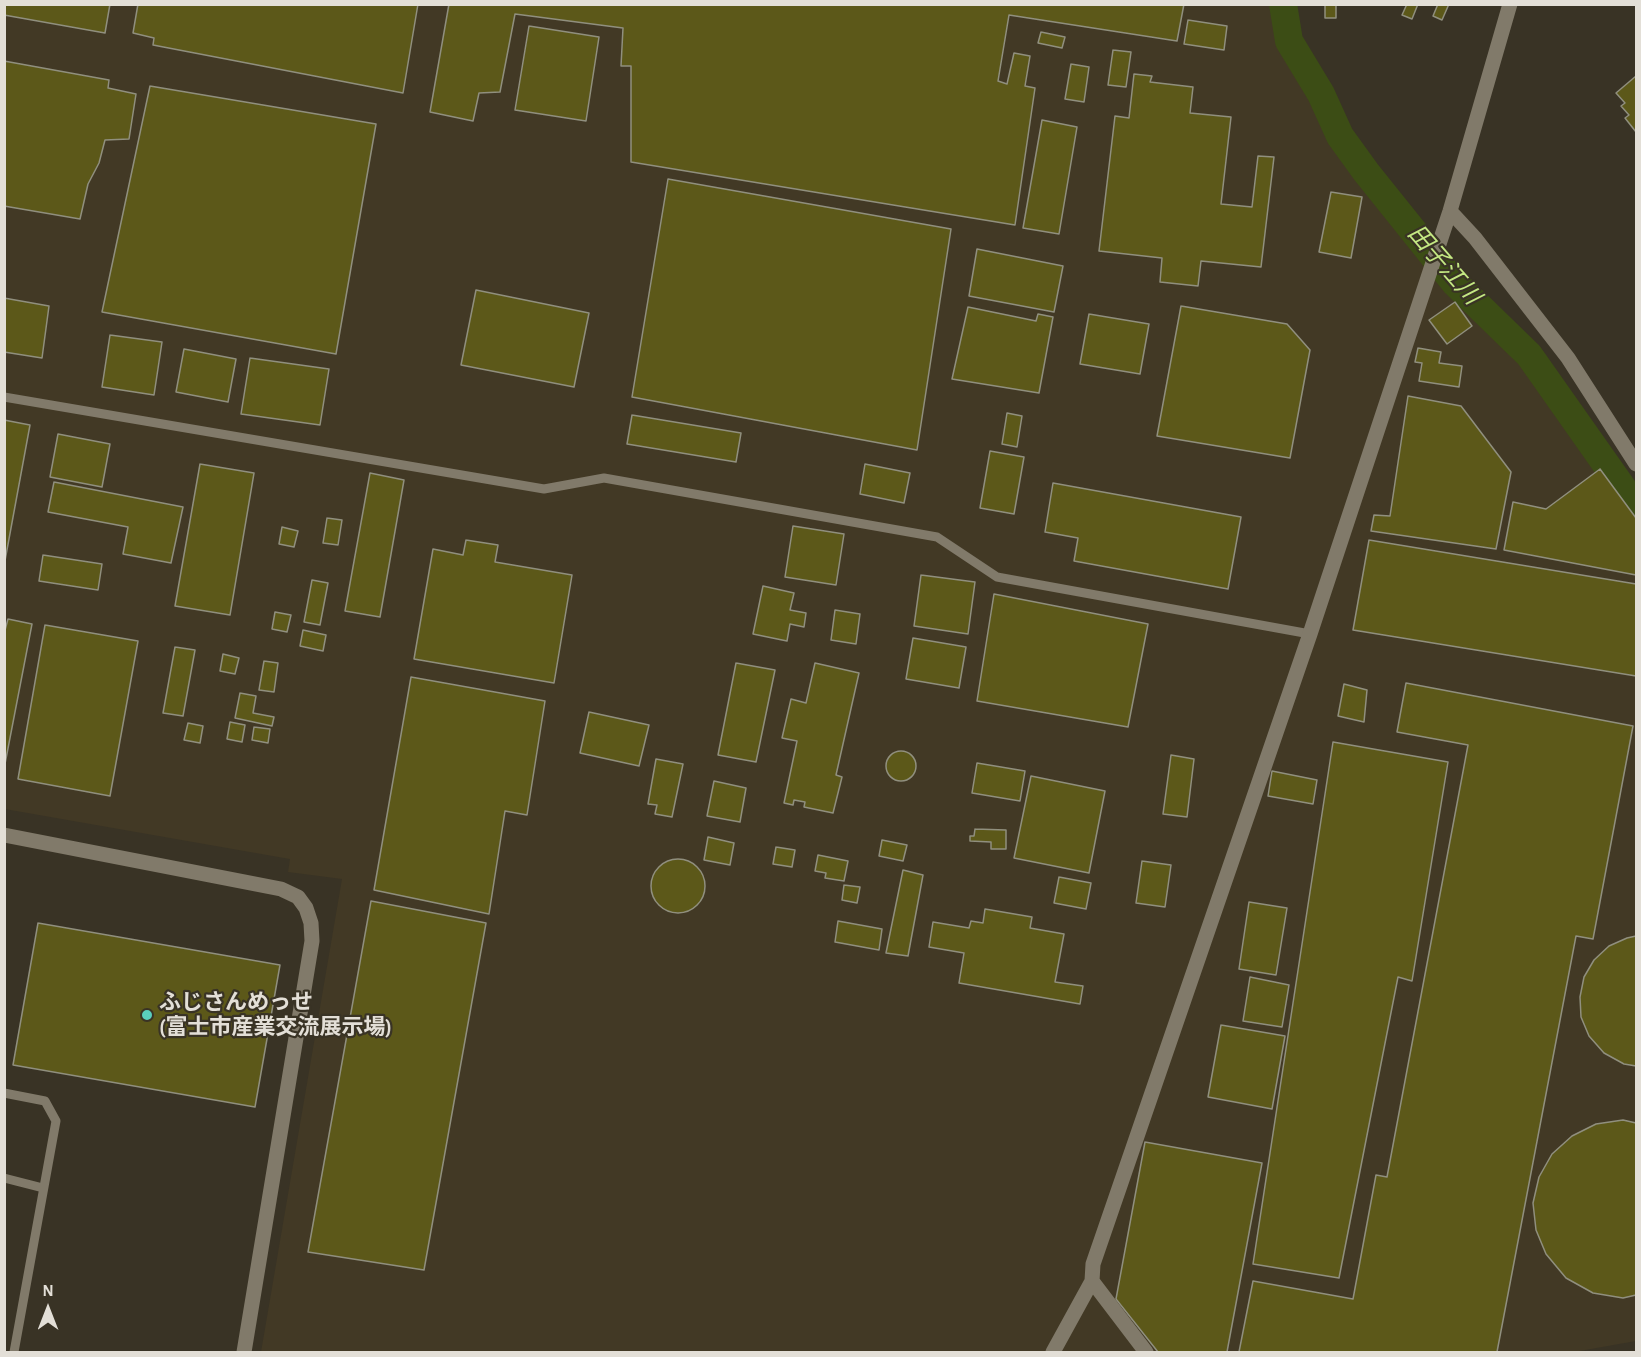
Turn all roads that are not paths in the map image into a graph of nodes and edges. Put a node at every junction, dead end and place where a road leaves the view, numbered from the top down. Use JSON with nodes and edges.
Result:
{"nodes":[{"id":1,"x":1510,"y":4,"type":"edge"},
{"id":2,"x":1450,"y":211,"type":"junction"},
{"id":3,"x":4,"y":397,"type":"edge"},
{"id":4,"x":1636,"y":464,"type":"edge"},
{"id":5,"x":1310,"y":634,"type":"junction"},
{"id":6,"x":4,"y":835,"type":"edge"},
{"id":7,"x":4,"y":1093,"type":"edge"},
{"id":8,"x":4,"y":1178,"type":"edge"},
{"id":9,"x":43,"y":1188,"type":"junction"},
{"id":10,"x":1092,"y":1281,"type":"junction"},
{"id":11,"x":14,"y":1353,"type":"edge"},
{"id":12,"x":244,"y":1353,"type":"edge"},
{"id":13,"x":1053,"y":1353,"type":"edge"},
{"id":14,"x":1146,"y":1353,"type":"edge"}],
"edges":[{"from":1,"to":2,"type":"street"},
{"from":2,"to":4,"type":"street"},
{"from":2,"to":5,"type":"street"},
{"from":3,"to":5,"type":"lane"},
{"from":5,"to":10,"type":"street"},
{"from":6,"to":12,"type":"street"},
{"from":7,"to":9,"type":"lane"},
{"from":8,"to":9,"type":"lane"},
{"from":9,"to":11,"type":"lane"},
{"from":10,"to":13,"type":"street"},
{"from":10,"to":14,"type":"street"}]}
